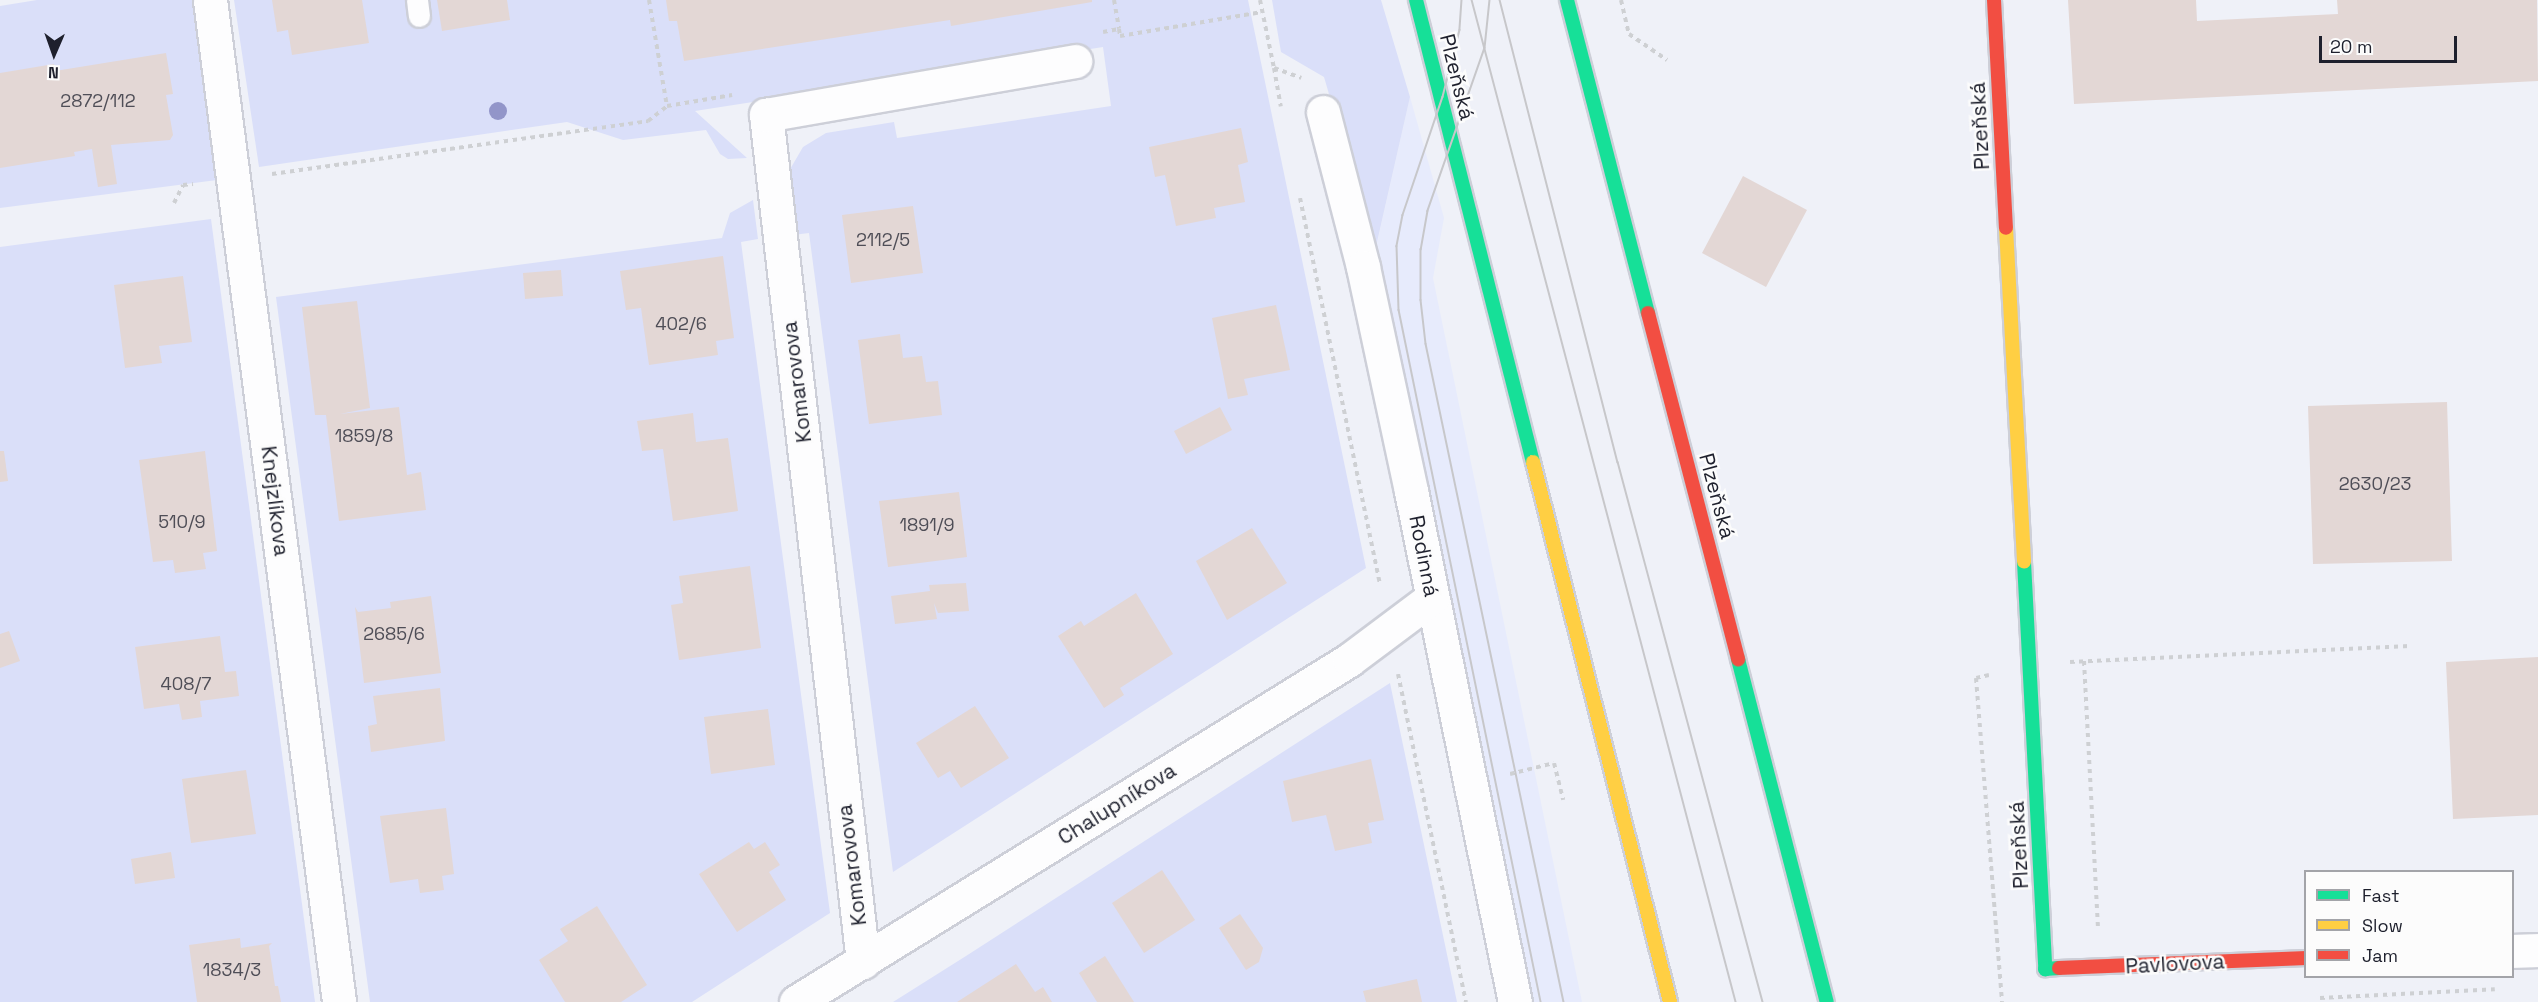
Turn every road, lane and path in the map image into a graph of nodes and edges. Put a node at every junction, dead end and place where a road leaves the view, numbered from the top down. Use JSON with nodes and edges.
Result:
{"nodes":[{"id":1,"x":210,"y":0,"type":"edge"},
{"id":2,"x":1114,"y":0,"type":"edge"},
{"id":3,"x":1260,"y":0,"type":"edge"},
{"id":4,"x":1416,"y":0,"type":"edge"},
{"id":5,"x":1567,"y":0,"type":"edge"},
{"id":6,"x":1621,"y":0,"type":"edge"},
{"id":7,"x":1994,"y":0,"type":"edge"},
{"id":8,"x":1119,"y":29,"type":"dead end"},
{"id":9,"x":1667,"y":60,"type":"dead end"},
{"id":10,"x":1075,"y":61,"type":"dead end"},
{"id":11,"x":1274,"y":68,"type":"junction"},
{"id":12,"x":667,"y":106,"type":"dead end"},
{"id":13,"x":1323,"y":112,"type":"joint"},
{"id":14,"x":1283,"y":113,"type":"dead end"},
{"id":15,"x":233,"y":180,"type":"junction"},
{"id":16,"x":1299,"y":192,"type":"dead end"},
{"id":17,"x":174,"y":203,"type":"dead end"},
{"id":18,"x":1432,"y":598,"type":"junction"},
{"id":19,"x":1390,"y":630,"type":"junction"},
{"id":20,"x":2410,"y":646,"type":"dead end"},
{"id":21,"x":2084,"y":661,"type":"junction"},
{"id":22,"x":2031,"y":664,"type":"junction"},
{"id":23,"x":1976,"y":678,"type":"dead end"},
{"id":24,"x":2538,"y":950,"type":"edge"},
{"id":25,"x":2514,"y":951,"type":"edge"},
{"id":26,"x":2304,"y":958,"type":"edge"},
{"id":27,"x":863,"y":962,"type":"junction"},
{"id":28,"x":2100,"y":967,"type":"junction"},
{"id":29,"x":2045,"y":969,"type":"joint"},
{"id":30,"x":2503,"y":989,"type":"dead end"},
{"id":31,"x":2317,"y":998,"type":"dead end"},
{"id":32,"x":339,"y":1002,"type":"edge"},
{"id":33,"x":796,"y":1002,"type":"edge"},
{"id":34,"x":1466,"y":1002,"type":"edge"},
{"id":35,"x":1515,"y":1002,"type":"edge"},
{"id":36,"x":1670,"y":1002,"type":"edge"},
{"id":37,"x":1827,"y":1002,"type":"edge"},
{"id":38,"x":2002,"y":1002,"type":"edge"}],
"edges":[{"from":1,"to":15,"type":"street","name":"Knejzlíkova"},
{"from":2,"to":8,"type":"path"},
{"from":3,"to":11,"type":"path"},
{"from":4,"to":36,"type":"main road","name":"Plzeňská"},
{"from":5,"to":37,"type":"main road","name":"Plzeňská"},
{"from":6,"to":9,"type":"path"},
{"from":7,"to":22,"type":"main road","name":"Plzeňská"},
{"from":10,"to":27,"type":"street","name":"Komarovova"},
{"from":11,"to":13,"type":"path"},
{"from":11,"to":14,"type":"path"},
{"from":12,"to":15,"type":"path"},
{"from":13,"to":18,"type":"street","name":"Rodinná"},
{"from":15,"to":17,"type":"path"},
{"from":15,"to":32,"type":"street","name":"Knejzlíkova"},
{"from":16,"to":19,"type":"path"},
{"from":18,"to":19,"type":"street","name":"Chalupníkova"},
{"from":18,"to":35,"type":"street","name":"Rodinná"},
{"from":19,"to":27,"type":"street","name":"Chalupníkova"},
{"from":19,"to":34,"type":"path"},
{"from":20,"to":21,"type":"path"},
{"from":21,"to":22,"type":"path"},
{"from":21,"to":28,"type":"path"},
{"from":22,"to":29,"type":"main road","name":"Plzeňská"},
{"from":23,"to":38,"type":"path"},
{"from":24,"to":25,"type":"street"},
{"from":26,"to":28,"type":"main road","name":"Pavlovova"},
{"from":27,"to":33,"type":"street","name":"Chalupníkova"},
{"from":28,"to":29,"type":"main road","name":"Pavlovova"},
{"from":30,"to":31,"type":"path"}]}
